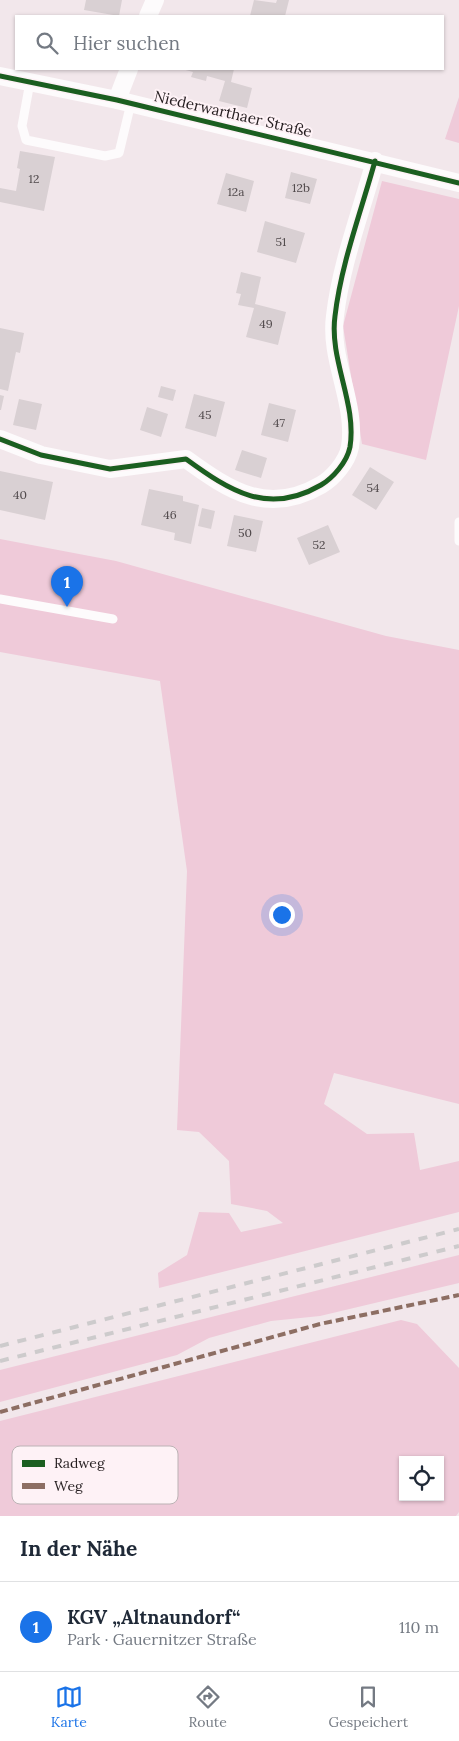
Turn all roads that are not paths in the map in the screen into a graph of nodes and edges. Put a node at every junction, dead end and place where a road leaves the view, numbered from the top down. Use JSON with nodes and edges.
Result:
{"nodes":[{"id":1,"x":155,"y":0,"type":"edge"},
{"id":2,"x":148,"y":15,"type":"edge"},
{"id":3,"x":129,"y":70,"type":"edge"},
{"id":4,"x":0,"y":76,"type":"edge"},
{"id":5,"x":30,"y":82,"type":"junction"},
{"id":6,"x":124,"y":101,"type":"junction"},
{"id":7,"x":375,"y":161,"type":"junction"},
{"id":8,"x":459,"y":183,"type":"edge"},
{"id":9,"x":0,"y":439,"type":"edge"},
{"id":10,"x":459,"y":522,"type":"edge"},
{"id":11,"x":459,"y":541,"type":"edge"},
{"id":12,"x":0,"y":599,"type":"edge"},
{"id":13,"x":113,"y":619,"type":"dead end"}],
"edges":[{"from":1,"to":2,"type":"street"},
{"from":3,"to":6,"type":"street"},
{"from":4,"to":5,"type":"street","name":"Niederwarthaer Straße"},
{"from":5,"to":6,"type":"street","name":"Niederwarthaer Straße"},
{"from":5,"to":6,"type":"lane"},
{"from":6,"to":7,"type":"street","name":"Niederwarthaer Straße"},
{"from":7,"to":8,"type":"street","name":"Niederwarthaer Straße"},
{"from":7,"to":9,"type":"street"},
{"from":10,"to":11,"type":"lane"},
{"from":12,"to":13,"type":"lane"}]}
